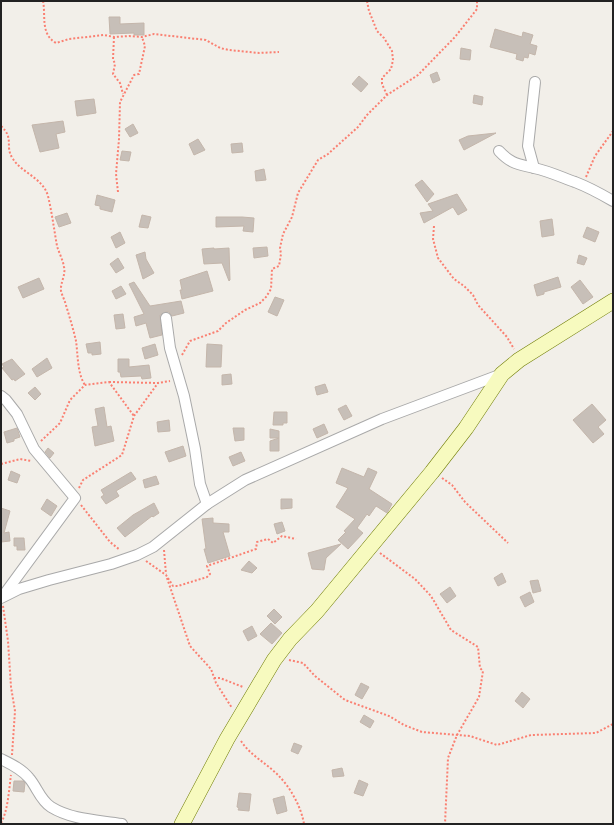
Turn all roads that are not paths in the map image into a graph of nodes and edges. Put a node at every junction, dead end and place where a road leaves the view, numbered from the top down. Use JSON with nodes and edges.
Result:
{"nodes":[{"id":1,"x":535,"y":82,"type":"dead end"},
{"id":2,"x":499,"y":152,"type":"dead end"},
{"id":3,"x":534,"y":168,"type":"junction"},
{"id":4,"x":613,"y":202,"type":"edge"},
{"id":5,"x":613,"y":301,"type":"edge"},
{"id":6,"x":166,"y":318,"type":"dead end"},
{"id":7,"x":502,"y":374,"type":"junction"},
{"id":8,"x":1,"y":396,"type":"edge"},
{"id":9,"x":206,"y":504,"type":"junction"},
{"id":10,"x":2,"y":597,"type":"edge"},
{"id":11,"x":1,"y":759,"type":"edge"},
{"id":12,"x":122,"y":824,"type":"edge"},
{"id":13,"x":182,"y":824,"type":"edge"}],
"edges":[{"from":1,"to":3,"type":"street"},
{"from":2,"to":3,"type":"street"},
{"from":3,"to":4,"type":"street"},
{"from":5,"to":7,"type":"street"},
{"from":6,"to":9,"type":"street"},
{"from":7,"to":9,"type":"street"},
{"from":7,"to":13,"type":"street"},
{"from":8,"to":10,"type":"street"},
{"from":9,"to":10,"type":"street"},
{"from":11,"to":12,"type":"street"}]}
